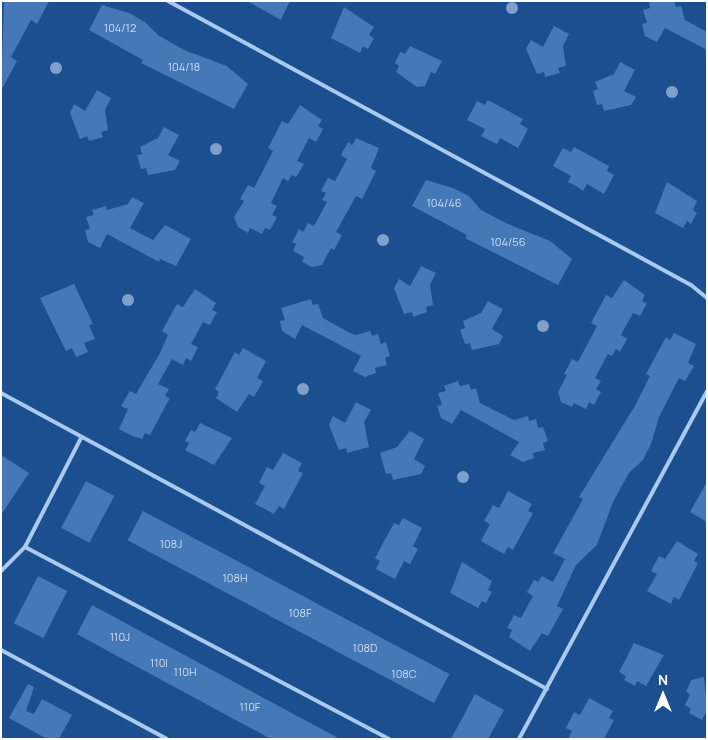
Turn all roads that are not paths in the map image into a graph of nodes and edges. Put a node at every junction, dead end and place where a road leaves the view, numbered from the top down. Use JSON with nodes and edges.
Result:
{"nodes":[{"id":1,"x":168,"y":1,"type":"edge"},
{"id":2,"x":707,"y":298,"type":"edge"},
{"id":3,"x":707,"y":392,"type":"edge"},
{"id":4,"x":1,"y":393,"type":"edge"},
{"id":5,"x":81,"y":438,"type":"junction"},
{"id":6,"x":25,"y":547,"type":"junction"},
{"id":7,"x":1,"y":571,"type":"edge"},
{"id":8,"x":1,"y":650,"type":"edge"},
{"id":9,"x":546,"y":690,"type":"junction"},
{"id":10,"x":167,"y":739,"type":"edge"},
{"id":11,"x":389,"y":739,"type":"edge"},
{"id":12,"x":519,"y":739,"type":"edge"}],
"edges":[{"from":1,"to":2,"type":"lane"},
{"from":3,"to":9,"type":"lane"},
{"from":4,"to":5,"type":"lane"},
{"from":5,"to":6,"type":"lane"},
{"from":5,"to":9,"type":"lane"},
{"from":6,"to":7,"type":"lane"},
{"from":6,"to":11,"type":"lane"},
{"from":8,"to":10,"type":"lane"},
{"from":9,"to":12,"type":"lane"}]}
